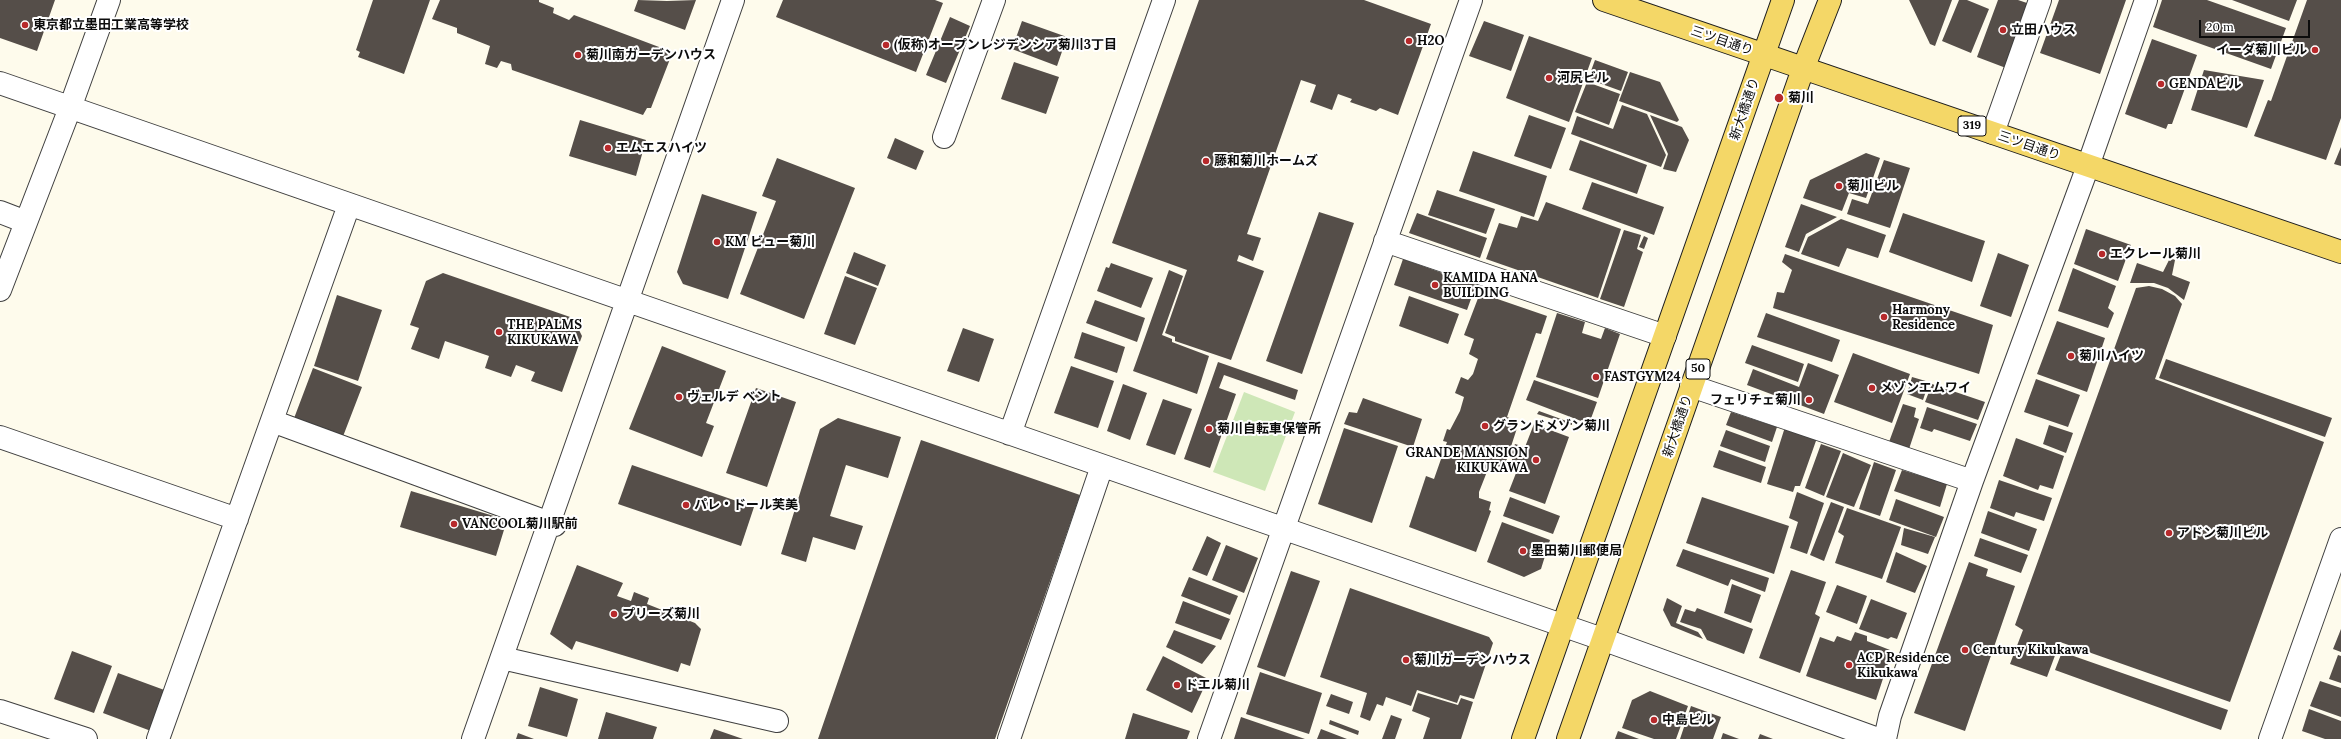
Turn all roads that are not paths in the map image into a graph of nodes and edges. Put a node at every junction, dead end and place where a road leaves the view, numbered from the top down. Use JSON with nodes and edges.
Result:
{"nodes":[{"id":1,"x":109,"y":0,"type":"edge"},
{"id":2,"x":733,"y":0,"type":"edge"},
{"id":3,"x":1164,"y":0,"type":"edge"},
{"id":4,"x":1471,"y":0,"type":"edge"},
{"id":5,"x":1604,"y":0,"type":"edge"},
{"id":6,"x":1784,"y":0,"type":"edge"},
{"id":7,"x":1830,"y":0,"type":"edge"},
{"id":8,"x":2040,"y":0,"type":"edge"},
{"id":9,"x":2146,"y":0,"type":"edge"},
{"id":10,"x":986,"y":2,"type":"edge"},
{"id":11,"x":1764,"y":55,"type":"junction"},
{"id":12,"x":1803,"y":69,"type":"junction"},
{"id":13,"x":0,"y":83,"type":"edge"},
{"id":14,"x":70,"y":108,"type":"junction"},
{"id":15,"x":1993,"y":133,"type":"junction"},
{"id":16,"x":944,"y":137,"type":"dead end"},
{"id":17,"x":2088,"y":166,"type":"junction"},
{"id":18,"x":349,"y":205,"type":"junction"},
{"id":19,"x":0,"y":212,"type":"edge"},
{"id":20,"x":26,"y":222,"type":"junction"},
{"id":21,"x":1386,"y":241,"type":"junction"},
{"id":22,"x":2341,"y":252,"type":"edge"},
{"id":23,"x":0,"y":290,"type":"edge"},
{"id":24,"x":628,"y":301,"type":"junction"},
{"id":25,"x":1665,"y":336,"type":"junction"},
{"id":26,"x":1692,"y":386,"type":"junction"},
{"id":27,"x":272,"y":421,"type":"junction"},
{"id":28,"x":1010,"y":434,"type":"junction"},
{"id":29,"x":0,"y":437,"type":"edge"},
{"id":30,"x":1102,"y":466,"type":"junction"},
{"id":31,"x":1972,"y":481,"type":"junction"},
{"id":32,"x":237,"y":519,"type":"junction"},
{"id":33,"x":552,"y":524,"type":"junction"},
{"id":34,"x":1284,"y":528,"type":"junction"},
{"id":35,"x":2341,"y":539,"type":"edge"},
{"id":36,"x":1562,"y":625,"type":"junction"},
{"id":37,"x":1602,"y":639,"type":"junction"},
{"id":38,"x":502,"y":658,"type":"junction"},
{"id":39,"x":0,"y":711,"type":"edge"},
{"id":40,"x":776,"y":722,"type":"dead end"},
{"id":41,"x":1011,"y":738,"type":"edge"},
{"id":42,"x":86,"y":739,"type":"edge"},
{"id":43,"x":158,"y":739,"type":"edge"},
{"id":44,"x":474,"y":739,"type":"edge"},
{"id":45,"x":1209,"y":739,"type":"edge"},
{"id":46,"x":1523,"y":739,"type":"edge"},
{"id":47,"x":1568,"y":739,"type":"edge"},
{"id":48,"x":1878,"y":739,"type":"edge"},
{"id":49,"x":1885,"y":739,"type":"edge"},
{"id":50,"x":2270,"y":739,"type":"edge"}],
"edges":[{"from":1,"to":14,"type":"street"},
{"from":2,"to":24,"type":"street"},
{"from":3,"to":28,"type":"street"},
{"from":4,"to":21,"type":"street"},
{"from":5,"to":11,"type":"main road","name":"三ツ目通り","number":"319"},
{"from":6,"to":11,"type":"main road","name":"新大橋通り"},
{"from":7,"to":12,"type":"main road","name":"新大橋通り","number":"50"},
{"from":8,"to":15,"type":"street"},
{"from":9,"to":17,"type":"street"},
{"from":10,"to":16,"type":"street"},
{"from":11,"to":12,"type":"main road","name":"三ツ目通り","number":"319"},
{"from":11,"to":25,"type":"main road","name":"新大橋通り"},
{"from":12,"to":15,"type":"main road","name":"三ツ目通り","number":"319"},
{"from":12,"to":26,"type":"main road","name":"新大橋通り","number":"50"},
{"from":13,"to":14,"type":"street"},
{"from":14,"to":18,"type":"street"},
{"from":14,"to":20,"type":"street"},
{"from":15,"to":17,"type":"main road","name":"三ツ目通り","number":"319"},
{"from":17,"to":22,"type":"main road","name":"三ツ目通り","number":"319"},
{"from":17,"to":31,"type":"street"},
{"from":18,"to":24,"type":"street"},
{"from":18,"to":27,"type":"street"},
{"from":19,"to":20,"type":"street"},
{"from":20,"to":23,"type":"street"},
{"from":21,"to":25,"type":"street"},
{"from":21,"to":34,"type":"street"},
{"from":24,"to":28,"type":"street"},
{"from":24,"to":33,"type":"street"},
{"from":25,"to":36,"type":"main road","name":"新大橋通り"},
{"from":26,"to":31,"type":"street"},
{"from":26,"to":37,"type":"main road","name":"新大橋通り","number":"50"},
{"from":27,"to":32,"type":"street"},
{"from":27,"to":33,"type":"street"},
{"from":28,"to":30,"type":"street"},
{"from":29,"to":32,"type":"street"},
{"from":30,"to":34,"type":"street"},
{"from":30,"to":41,"type":"street"},
{"from":31,"to":49,"type":"street"},
{"from":32,"to":43,"type":"street"},
{"from":33,"to":38,"type":"street"},
{"from":34,"to":36,"type":"street"},
{"from":34,"to":45,"type":"street"},
{"from":35,"to":50,"type":"street"},
{"from":36,"to":37,"type":"street"},
{"from":36,"to":46,"type":"main road","name":"新大橋通り"},
{"from":37,"to":47,"type":"main road","name":"新大橋通り","number":"50"},
{"from":37,"to":48,"type":"street"},
{"from":38,"to":40,"type":"street"},
{"from":38,"to":44,"type":"street"},
{"from":39,"to":42,"type":"street"}]}
